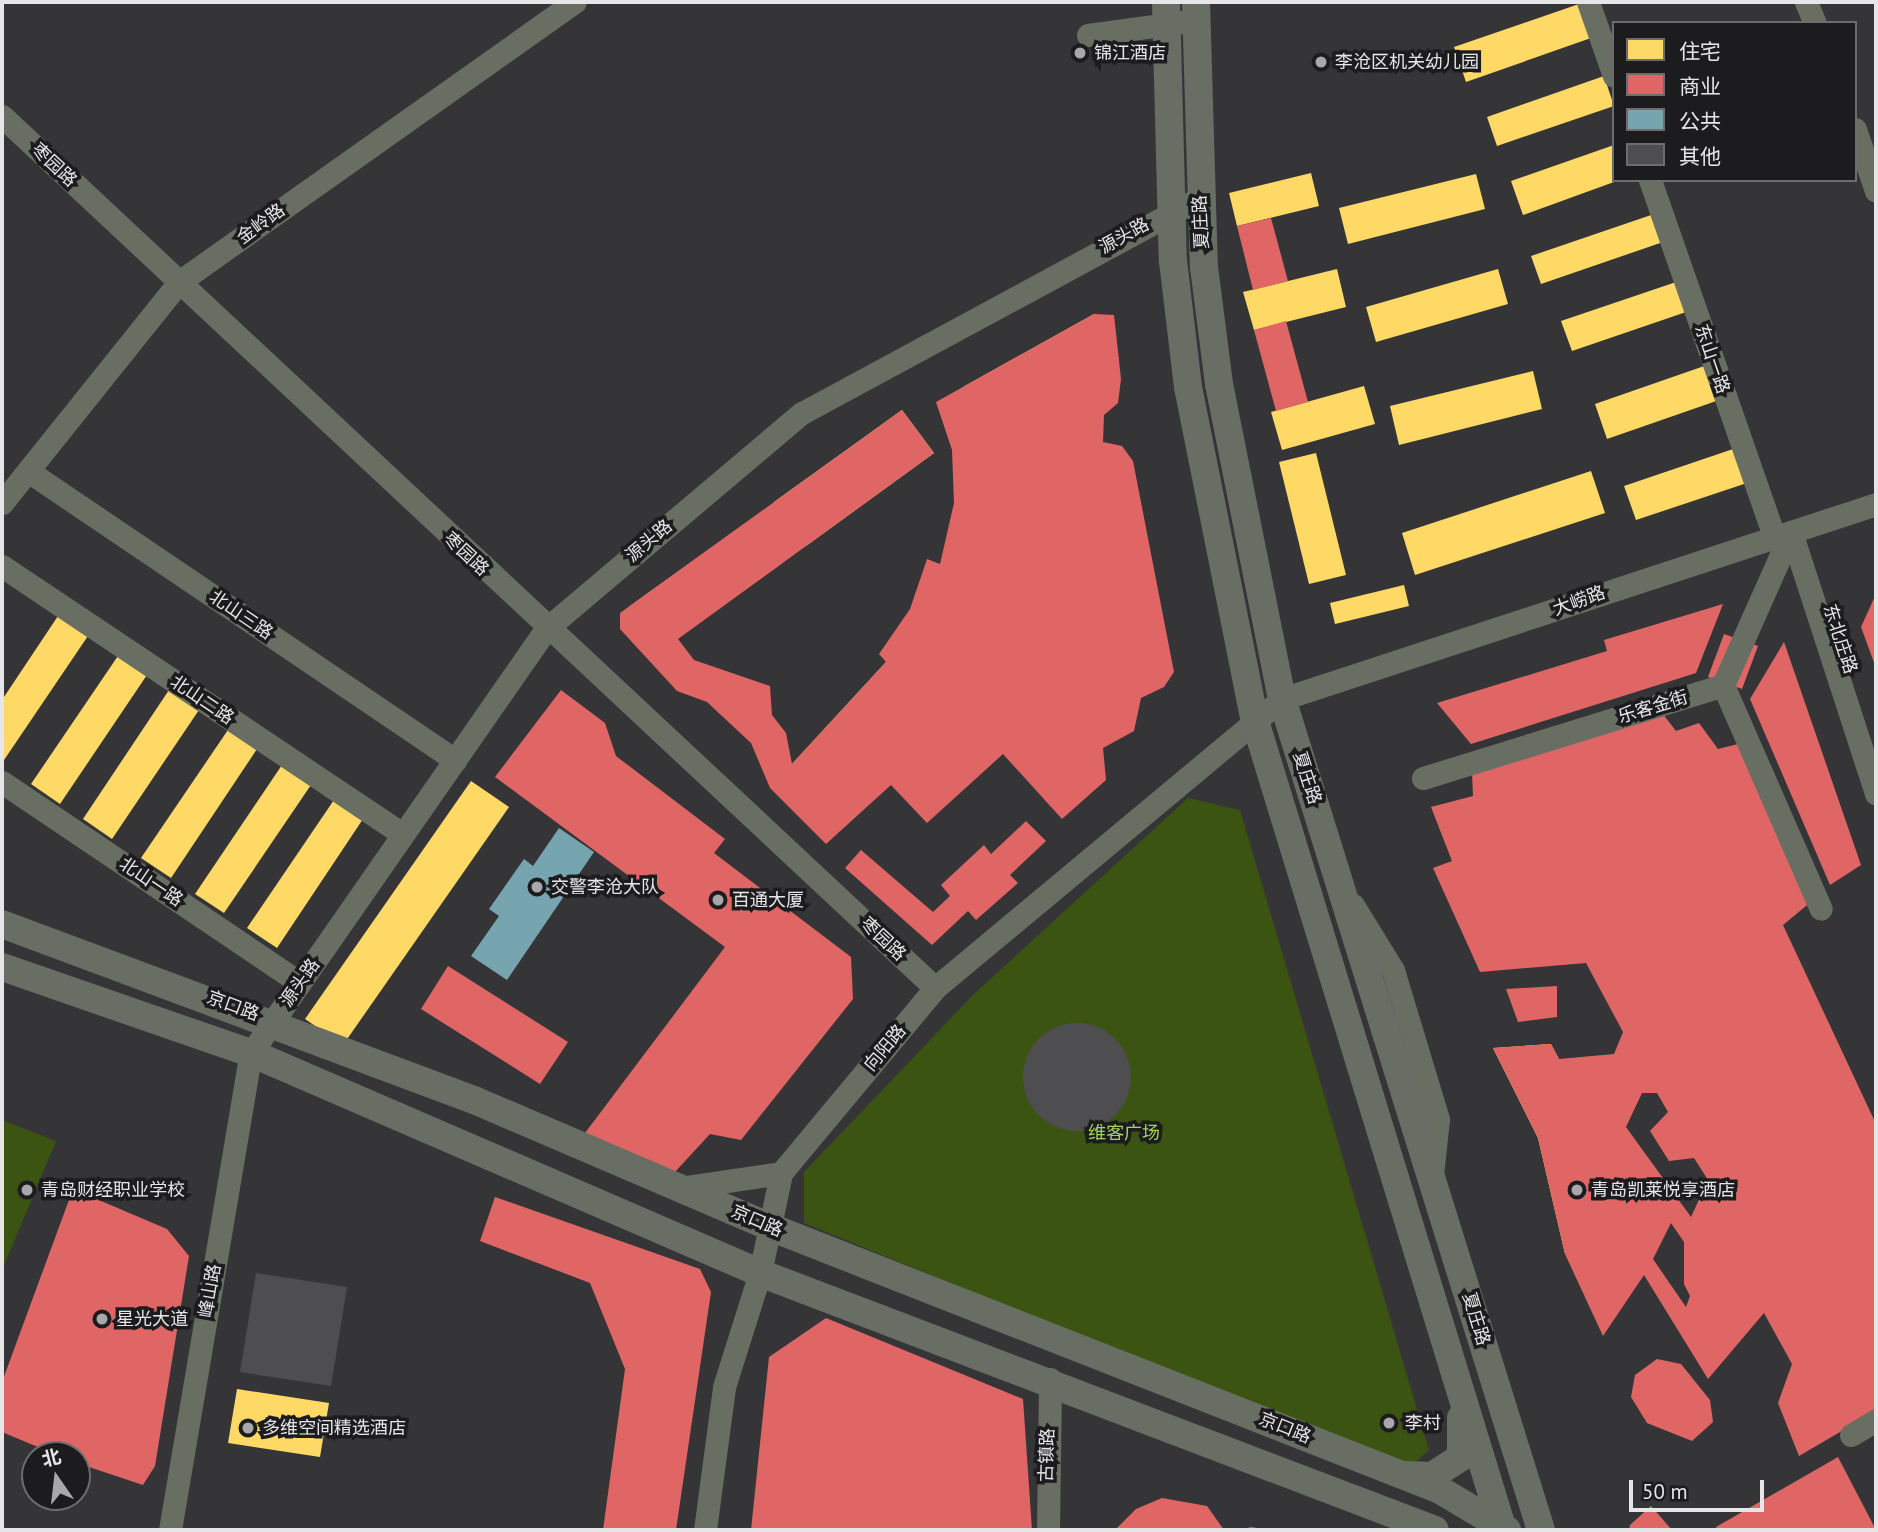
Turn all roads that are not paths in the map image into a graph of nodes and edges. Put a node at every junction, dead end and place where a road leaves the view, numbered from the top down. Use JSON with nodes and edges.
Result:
{"nodes":[{"id":1,"x":1588,"y":2,"type":"edge"},
{"id":2,"x":1806,"y":2,"type":"edge"},
{"id":3,"x":565,"y":4,"type":"edge"},
{"id":4,"x":1196,"y":11,"type":"edge"},
{"id":5,"x":1166,"y":13,"type":"edge"},
{"id":6,"x":1814,"y":21,"type":"edge"},
{"id":7,"x":1088,"y":35,"type":"dead end"},
{"id":8,"x":1612,"y":70,"type":"edge"},
{"id":9,"x":2,"y":116,"type":"edge"},
{"id":10,"x":1857,"y":135,"type":"edge"},
{"id":11,"x":1651,"y":182,"type":"edge"},
{"id":12,"x":1876,"y":191,"type":"edge"},
{"id":13,"x":1199,"y":198,"type":"junction"},
{"id":14,"x":1170,"y":211,"type":"junction"},
{"id":15,"x":178,"y":282,"type":"junction"},
{"id":16,"x":28,"y":471,"type":"junction"},
{"id":17,"x":2,"y":503,"type":"edge"},
{"id":18,"x":1876,"y":504,"type":"edge"},
{"id":19,"x":1790,"y":532,"type":"junction"},
{"id":20,"x":2,"y":566,"type":"edge"},
{"id":21,"x":545,"y":629,"type":"junction"},
{"id":22,"x":1723,"y":685,"type":"junction"},
{"id":23,"x":1282,"y":699,"type":"junction"},
{"id":24,"x":1255,"y":721,"type":"junction"},
{"id":25,"x":1876,"y":750,"type":"edge"},
{"id":26,"x":455,"y":760,"type":"junction"},
{"id":27,"x":1423,"y":778,"type":"dead end"},
{"id":28,"x":2,"y":782,"type":"edge"},
{"id":29,"x":1876,"y":794,"type":"edge"},
{"id":30,"x":403,"y":834,"type":"junction"},
{"id":31,"x":1821,"y":909,"type":"dead end"},
{"id":32,"x":2,"y":924,"type":"edge"},
{"id":33,"x":2,"y":967,"type":"edge"},
{"id":34,"x":300,"y":983,"type":"junction"},
{"id":35,"x":935,"y":988,"type":"junction"},
{"id":36,"x":273,"y":1021,"type":"junction"},
{"id":37,"x":251,"y":1053,"type":"junction"},
{"id":38,"x":781,"y":1173,"type":"junction"},
{"id":39,"x":680,"y":1189,"type":"junction"},
{"id":40,"x":770,"y":1227,"type":"junction"},
{"id":41,"x":760,"y":1273,"type":"junction"},
{"id":42,"x":1050,"y":1379,"type":"junction"},
{"id":43,"x":1462,"y":1387,"type":"junction"},
{"id":44,"x":1876,"y":1420,"type":"edge"},
{"id":45,"x":1851,"y":1435,"type":"dead end"},
{"id":46,"x":1404,"y":1475,"type":"junction"},
{"id":47,"x":1504,"y":1529,"type":"edge"},
{"id":48,"x":170,"y":1530,"type":"edge"},
{"id":49,"x":705,"y":1530,"type":"edge"},
{"id":50,"x":1048,"y":1530,"type":"edge"},
{"id":51,"x":1435,"y":1530,"type":"edge"},
{"id":52,"x":1541,"y":1530,"type":"edge"}],
"edges":[{"from":1,"to":8,"type":"street"},
{"from":2,"to":6,"type":"street"},
{"from":3,"to":15,"type":"street","name":"金岭路"},
{"from":4,"to":5,"type":"street"},
{"from":4,"to":13,"type":"main road","name":"夏庄路"},
{"from":5,"to":7,"type":"street"},
{"from":5,"to":14,"type":"main road","name":"夏庄路"},
{"from":9,"to":15,"type":"street","name":"枣园路"},
{"from":10,"to":12,"type":"street"},
{"from":11,"to":19,"type":"street","name":"东山一路"},
{"from":13,"to":14,"type":"street","name":"源头路"},
{"from":13,"to":23,"type":"main road","name":"夏庄路"},
{"from":14,"to":21,"type":"street","name":"源头路"},
{"from":14,"to":24,"type":"main road","name":"夏庄路"},
{"from":15,"to":16,"type":"street","name":"金岭路"},
{"from":15,"to":21,"type":"street","name":"枣园路"},
{"from":16,"to":17,"type":"street","name":"金岭路"},
{"from":16,"to":26,"type":"street","name":"北山三路"},
{"from":18,"to":19,"type":"street","name":"大崂路"},
{"from":19,"to":22,"type":"street"},
{"from":19,"to":23,"type":"street","name":"大崂路"},
{"from":19,"to":25,"type":"street","name":"东北庄路"},
{"from":19,"to":29,"type":"street"},
{"from":20,"to":30,"type":"street","name":"北山二路"},
{"from":21,"to":26,"type":"street","name":"源头路"},
{"from":21,"to":35,"type":"street","name":"枣园路"},
{"from":22,"to":27,"type":"street","name":"乐客金街"},
{"from":22,"to":31,"type":"street"},
{"from":23,"to":24,"type":"street","name":"向阳路"},
{"from":23,"to":52,"type":"main road","name":"夏庄路"},
{"from":24,"to":35,"type":"street","name":"向阳路"},
{"from":24,"to":43,"type":"main road","name":"夏庄路"},
{"from":26,"to":30,"type":"street","name":"源头路"},
{"from":28,"to":34,"type":"street","name":"北山一路"},
{"from":30,"to":34,"type":"street","name":"源头路"},
{"from":32,"to":36,"type":"main road","name":"京口路"},
{"from":33,"to":37,"type":"main road"},
{"from":34,"to":36,"type":"street","name":"源头路"},
{"from":35,"to":38,"type":"street","name":"向阳路"},
{"from":36,"to":37,"type":"street","name":"源头路"},
{"from":36,"to":39,"type":"main road","name":"京口路"},
{"from":37,"to":41,"type":"main road"},
{"from":37,"to":48,"type":"street","name":"峰山路"},
{"from":38,"to":39,"type":"street"},
{"from":38,"to":40,"type":"street","name":"向阳路"},
{"from":39,"to":40,"type":"main road","name":"京口路"},
{"from":40,"to":41,"type":"street","name":"向阳路"},
{"from":40,"to":46,"type":"main road","name":"京口路"},
{"from":41,"to":42,"type":"main road"},
{"from":41,"to":49,"type":"street","name":"向阳路"},
{"from":42,"to":50,"type":"street","name":"古镇路"},
{"from":42,"to":51,"type":"main road"},
{"from":43,"to":46,"type":"main road"},
{"from":43,"to":47,"type":"main road","name":"夏庄路"},
{"from":44,"to":45,"type":"street"},
{"from":46,"to":47,"type":"main road","name":"京口路"}]}
